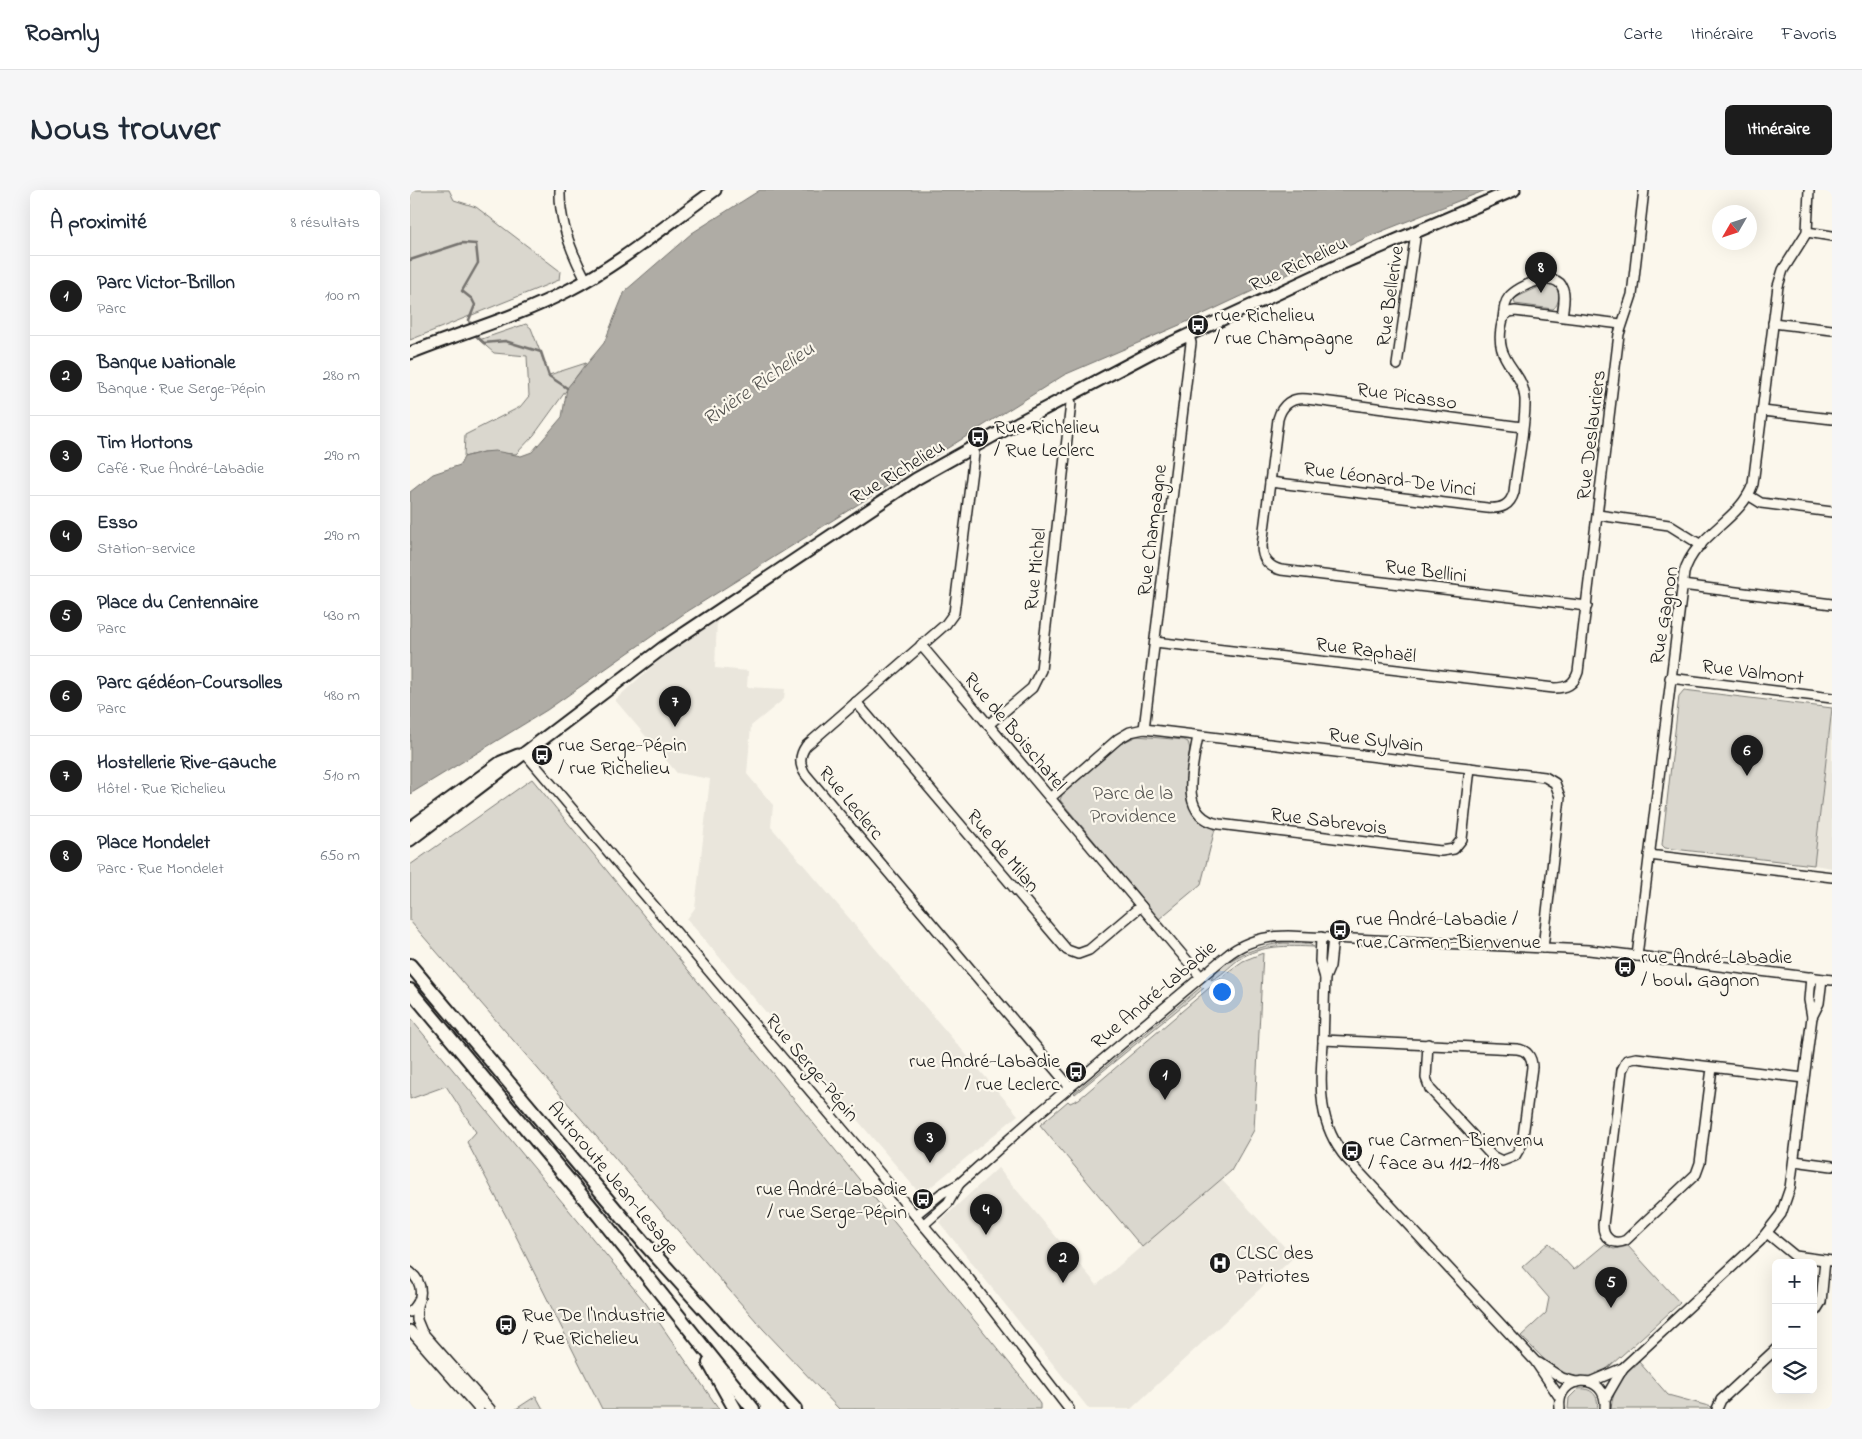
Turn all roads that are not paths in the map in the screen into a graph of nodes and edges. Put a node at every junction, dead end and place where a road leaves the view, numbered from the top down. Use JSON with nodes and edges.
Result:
{"nodes":[{"id":1,"x":560,"y":190,"type":"edge"},
{"id":2,"x":715,"y":190,"type":"edge"},
{"id":3,"x":1514,"y":190,"type":"edge"},
{"id":4,"x":1644,"y":190,"type":"edge"},
{"id":5,"x":1809,"y":190,"type":"edge"},
{"id":6,"x":1414,"y":232,"type":"junction"},
{"id":7,"x":1807,"y":232,"type":"junction"},
{"id":8,"x":1832,"y":236,"type":"edge"},
{"id":9,"x":586,"y":280,"type":"junction"},
{"id":10,"x":1562,"y":316,"type":"junction"},
{"id":11,"x":1503,"y":320,"type":"junction"},
{"id":12,"x":1774,"y":323,"type":"junction"},
{"id":13,"x":1622,"y":324,"type":"junction"},
{"id":14,"x":1832,"y":330,"type":"edge"},
{"id":15,"x":1189,"y":335,"type":"junction"},
{"id":16,"x":410,"y":353,"type":"edge"},
{"id":17,"x":1397,"y":365,"type":"dead end"},
{"id":18,"x":1068,"y":396,"type":"junction"},
{"id":19,"x":1763,"y":410,"type":"junction"},
{"id":20,"x":1832,"y":419,"type":"edge"},
{"id":21,"x":1522,"y":427,"type":"junction"},
{"id":22,"x":971,"y":448,"type":"junction"},
{"id":23,"x":1270,"y":482,"type":"junction"},
{"id":24,"x":1748,"y":495,"type":"junction"},
{"id":25,"x":1832,"y":512,"type":"edge"},
{"id":26,"x":1598,"y":514,"type":"junction"},
{"id":27,"x":1700,"y":545,"type":"junction"},
{"id":28,"x":1682,"y":585,"type":"junction"},
{"id":29,"x":1832,"y":604,"type":"edge"},
{"id":30,"x":1587,"y":606,"type":"junction"},
{"id":31,"x":1155,"y":642,"type":"junction"},
{"id":32,"x":921,"y":645,"type":"junction"},
{"id":33,"x":1670,"y":678,"type":"junction"},
{"id":34,"x":1572,"y":684,"type":"joint"},
{"id":35,"x":1832,"y":698,"type":"edge"},
{"id":36,"x":856,"y":702,"type":"junction"},
{"id":37,"x":988,"y":725,"type":"junction"},
{"id":38,"x":1144,"y":729,"type":"junction"},
{"id":39,"x":1198,"y":736,"type":"junction"},
{"id":40,"x":524,"y":752,"type":"junction"},
{"id":41,"x":1470,"y":768,"type":"junction"},
{"id":42,"x":1050,"y":798,"type":"junction"},
{"id":43,"x":410,"y":828,"type":"edge"},
{"id":44,"x":410,"y":840,"type":"edge"},
{"id":45,"x":1649,"y":855,"type":"junction"},
{"id":46,"x":1832,"y":877,"type":"edge"},
{"id":47,"x":1141,"y":906,"type":"junction"},
{"id":48,"x":1321,"y":937,"type":"junction"},
{"id":49,"x":1333,"y":938,"type":"junction"},
{"id":50,"x":1543,"y":948,"type":"junction"},
{"id":51,"x":1637,"y":956,"type":"junction"},
{"id":52,"x":410,"y":965,"type":"edge"},
{"id":53,"x":1201,"y":977,"type":"junction"},
{"id":54,"x":1811,"y":977,"type":"junction"},
{"id":55,"x":1325,"y":978,"type":"junction"},
{"id":56,"x":1822,"y":979,"type":"junction"},
{"id":57,"x":1832,"y":980,"type":"edge"},
{"id":58,"x":410,"y":990,"type":"edge"},
{"id":59,"x":1812,"y":1017,"type":"junction"},
{"id":60,"x":1323,"y":1040,"type":"junction"},
{"id":61,"x":1428,"y":1044,"type":"junction"},
{"id":62,"x":1712,"y":1068,"type":"junction"},
{"id":63,"x":1804,"y":1078,"type":"junction"},
{"id":64,"x":1070,"y":1087,"type":"junction"},
{"id":65,"x":1794,"y":1161,"type":"junction"},
{"id":66,"x":1832,"y":1166,"type":"edge"},
{"id":67,"x":959,"y":1184,"type":"junction"},
{"id":68,"x":915,"y":1215,"type":"junction"},
{"id":69,"x":923,"y":1224,"type":"junction"},
{"id":70,"x":1768,"y":1233,"type":"junction"},
{"id":71,"x":1829,"y":1260,"type":"edge"},
{"id":72,"x":410,"y":1272,"type":"edge"},
{"id":73,"x":414,"y":1308,"type":"edge"},
{"id":74,"x":1817,"y":1308,"type":"edge"},
{"id":75,"x":689,"y":1328,"type":"junction"},
{"id":76,"x":410,"y":1330,"type":"edge"},
{"id":77,"x":1772,"y":1353,"type":"edge"},
{"id":78,"x":1535,"y":1360,"type":"junction"},
{"id":79,"x":1623,"y":1368,"type":"junction"},
{"id":80,"x":1576,"y":1382,"type":"junction"},
{"id":81,"x":1590,"y":1382,"type":"junction"},
{"id":82,"x":1560,"y":1398,"type":"junction"},
{"id":83,"x":1605,"y":1399,"type":"junction"},
{"id":84,"x":479,"y":1409,"type":"edge"},
{"id":85,"x":490,"y":1409,"type":"edge"},
{"id":86,"x":735,"y":1409,"type":"edge"},
{"id":87,"x":754,"y":1409,"type":"edge"},
{"id":88,"x":795,"y":1409,"type":"edge"},
{"id":89,"x":1069,"y":1409,"type":"edge"},
{"id":90,"x":1560,"y":1409,"type":"edge"},
{"id":91,"x":1606,"y":1409,"type":"edge"},
{"id":92,"x":1717,"y":1409,"type":"edge"}],
"edges":[{"from":1,"to":9,"type":"street"},
{"from":2,"to":9,"type":"main road"},
{"from":3,"to":6,"type":"main road","name":"Rue Richelieu"},
{"from":4,"to":13,"type":"street","name":"Rue Deslauriers"},
{"from":5,"to":7,"type":"street","name":"Rue Gagnon"},
{"from":6,"to":15,"type":"main road","name":"Rue Richelieu"},
{"from":6,"to":17,"type":"street","name":"Rue Bellerive"},
{"from":7,"to":8,"type":"street"},
{"from":7,"to":12,"type":"street","name":"Rue Gagnon"},
{"from":9,"to":16,"type":"main road"},
{"from":10,"to":11,"type":"street"},
{"from":10,"to":11,"type":"street"},
{"from":10,"to":13,"type":"street"},
{"from":11,"to":21,"type":"street"},
{"from":12,"to":14,"type":"street"},
{"from":12,"to":19,"type":"street","name":"Rue Gagnon"},
{"from":13,"to":26,"type":"street","name":"Rue Deslauriers"},
{"from":15,"to":18,"type":"main road","name":"Rue Richelieu"},
{"from":15,"to":31,"type":"street","name":"Rue Champagne"},
{"from":18,"to":22,"type":"main road","name":"Rue Richelieu"},
{"from":18,"to":37,"type":"street","name":"Rue Michel"},
{"from":19,"to":20,"type":"street"},
{"from":19,"to":24,"type":"street","name":"Rue Gagnon"},
{"from":21,"to":23,"type":"street","name":"Rue Léonard-De Vinci"},
{"from":21,"to":23,"type":"street","name":"Rue Picasso"},
{"from":22,"to":32,"type":"street","name":"Rue Leclerc"},
{"from":22,"to":40,"type":"main road","name":"Rue Richelieu"},
{"from":23,"to":30,"type":"street","name":"Rue Bellini"},
{"from":24,"to":25,"type":"street"},
{"from":24,"to":27,"type":"street","name":"Rue Gagnon"},
{"from":26,"to":27,"type":"street"},
{"from":26,"to":30,"type":"street","name":"Rue Deslauriers"},
{"from":27,"to":28,"type":"street","name":"Rue Gagnon"},
{"from":28,"to":29,"type":"street"},
{"from":28,"to":33,"type":"street","name":"Rue Gagnon"},
{"from":30,"to":34,"type":"street","name":"Rue Deslauriers"},
{"from":31,"to":34,"type":"street","name":"Rue Raphaël"},
{"from":31,"to":38,"type":"street","name":"Rue Champagne"},
{"from":32,"to":36,"type":"street","name":"Rue Leclerc"},
{"from":32,"to":37,"type":"street","name":"Rue de Boischatel"},
{"from":33,"to":35,"type":"street","name":"Rue Valmont"},
{"from":33,"to":45,"type":"street","name":"Rue Gagnon"},
{"from":36,"to":47,"type":"street","name":"Rue de Milan"},
{"from":36,"to":64,"type":"street","name":"Rue Leclerc"},
{"from":37,"to":42,"type":"street","name":"Rue de Boischatel"},
{"from":38,"to":39,"type":"street","name":"Rue Sylvain"},
{"from":38,"to":42,"type":"street","name":"Rue Sylvain"},
{"from":39,"to":41,"type":"street","name":"Rue Sylvain"},
{"from":39,"to":41,"type":"street","name":"Rue Sabrevois"},
{"from":40,"to":43,"type":"main road","name":"Rue Richelieu"},
{"from":40,"to":44,"type":"main road","name":"Rue Richelieu"},
{"from":40,"to":68,"type":"street","name":"Rue Serge-Pépin"},
{"from":41,"to":50,"type":"street","name":"Rue Sylvain"},
{"from":42,"to":47,"type":"street","name":"Rue de Boischatel"},
{"from":45,"to":46,"type":"street"},
{"from":45,"to":51,"type":"street","name":"Rue Gagnon"},
{"from":47,"to":53,"type":"street","name":"Rue de Boischatel"},
{"from":48,"to":49,"type":"street","name":"Rue André-Labadie"},
{"from":48,"to":53,"type":"street","name":"Rue André-Labadie"},
{"from":48,"to":55,"type":"street"},
{"from":49,"to":50,"type":"street","name":"Rue André-Labadie"},
{"from":49,"to":55,"type":"street"},
{"from":50,"to":51,"type":"street","name":"Rue André-Labadie"},
{"from":51,"to":54,"type":"street","name":"Rue André-Labadie"},
{"from":52,"to":88,"type":"highway","name":"Autoroute Jean-Lesage"},
{"from":53,"to":64,"type":"street","name":"Rue André-Labadie"},
{"from":54,"to":56,"type":"street","name":"Rue André-Labadie"},
{"from":54,"to":59,"type":"street"},
{"from":55,"to":60,"type":"street"},
{"from":56,"to":57,"type":"street","name":"Rue André-Labadie"},
{"from":56,"to":59,"type":"street"},
{"from":58,"to":75,"type":"highway","name":"Autoroute Jean-Lesage"},
{"from":59,"to":63,"type":"street"},
{"from":60,"to":61,"type":"street"},
{"from":60,"to":78,"type":"street"},
{"from":61,"to":61,"type":"street"},
{"from":62,"to":62,"type":"street"},
{"from":62,"to":63,"type":"street"},
{"from":63,"to":65,"type":"street"},
{"from":64,"to":67,"type":"street","name":"Rue André-Labadie"},
{"from":65,"to":66,"type":"street"},
{"from":65,"to":70,"type":"street"},
{"from":67,"to":68,"type":"street","name":"Rue André-Labadie"},
{"from":67,"to":69,"type":"street","name":"Rue André-Labadie"},
{"from":68,"to":69,"type":"street","name":"Rue Serge-Pépin"},
{"from":69,"to":89,"type":"street","name":"Rue Serge-Pépin"},
{"from":70,"to":71,"type":"street"},
{"from":70,"to":79,"type":"street"},
{"from":71,"to":74,"type":"street"},
{"from":72,"to":73,"type":"street"},
{"from":73,"to":85,"type":"street"},
{"from":75,"to":86,"type":"highway"},
{"from":75,"to":87,"type":"highway","name":"Autoroute Jean-Lesage"},
{"from":76,"to":84,"type":"street"},
{"from":77,"to":92,"type":"street"},
{"from":78,"to":80,"type":"street"},
{"from":78,"to":82,"type":"street"},
{"from":79,"to":81,"type":"street"},
{"from":79,"to":83,"type":"street"},
{"from":80,"to":81,"type":"street"},
{"from":80,"to":82,"type":"street"},
{"from":81,"to":83,"type":"street"},
{"from":82,"to":90,"type":"street"},
{"from":83,"to":91,"type":"street"}]}
